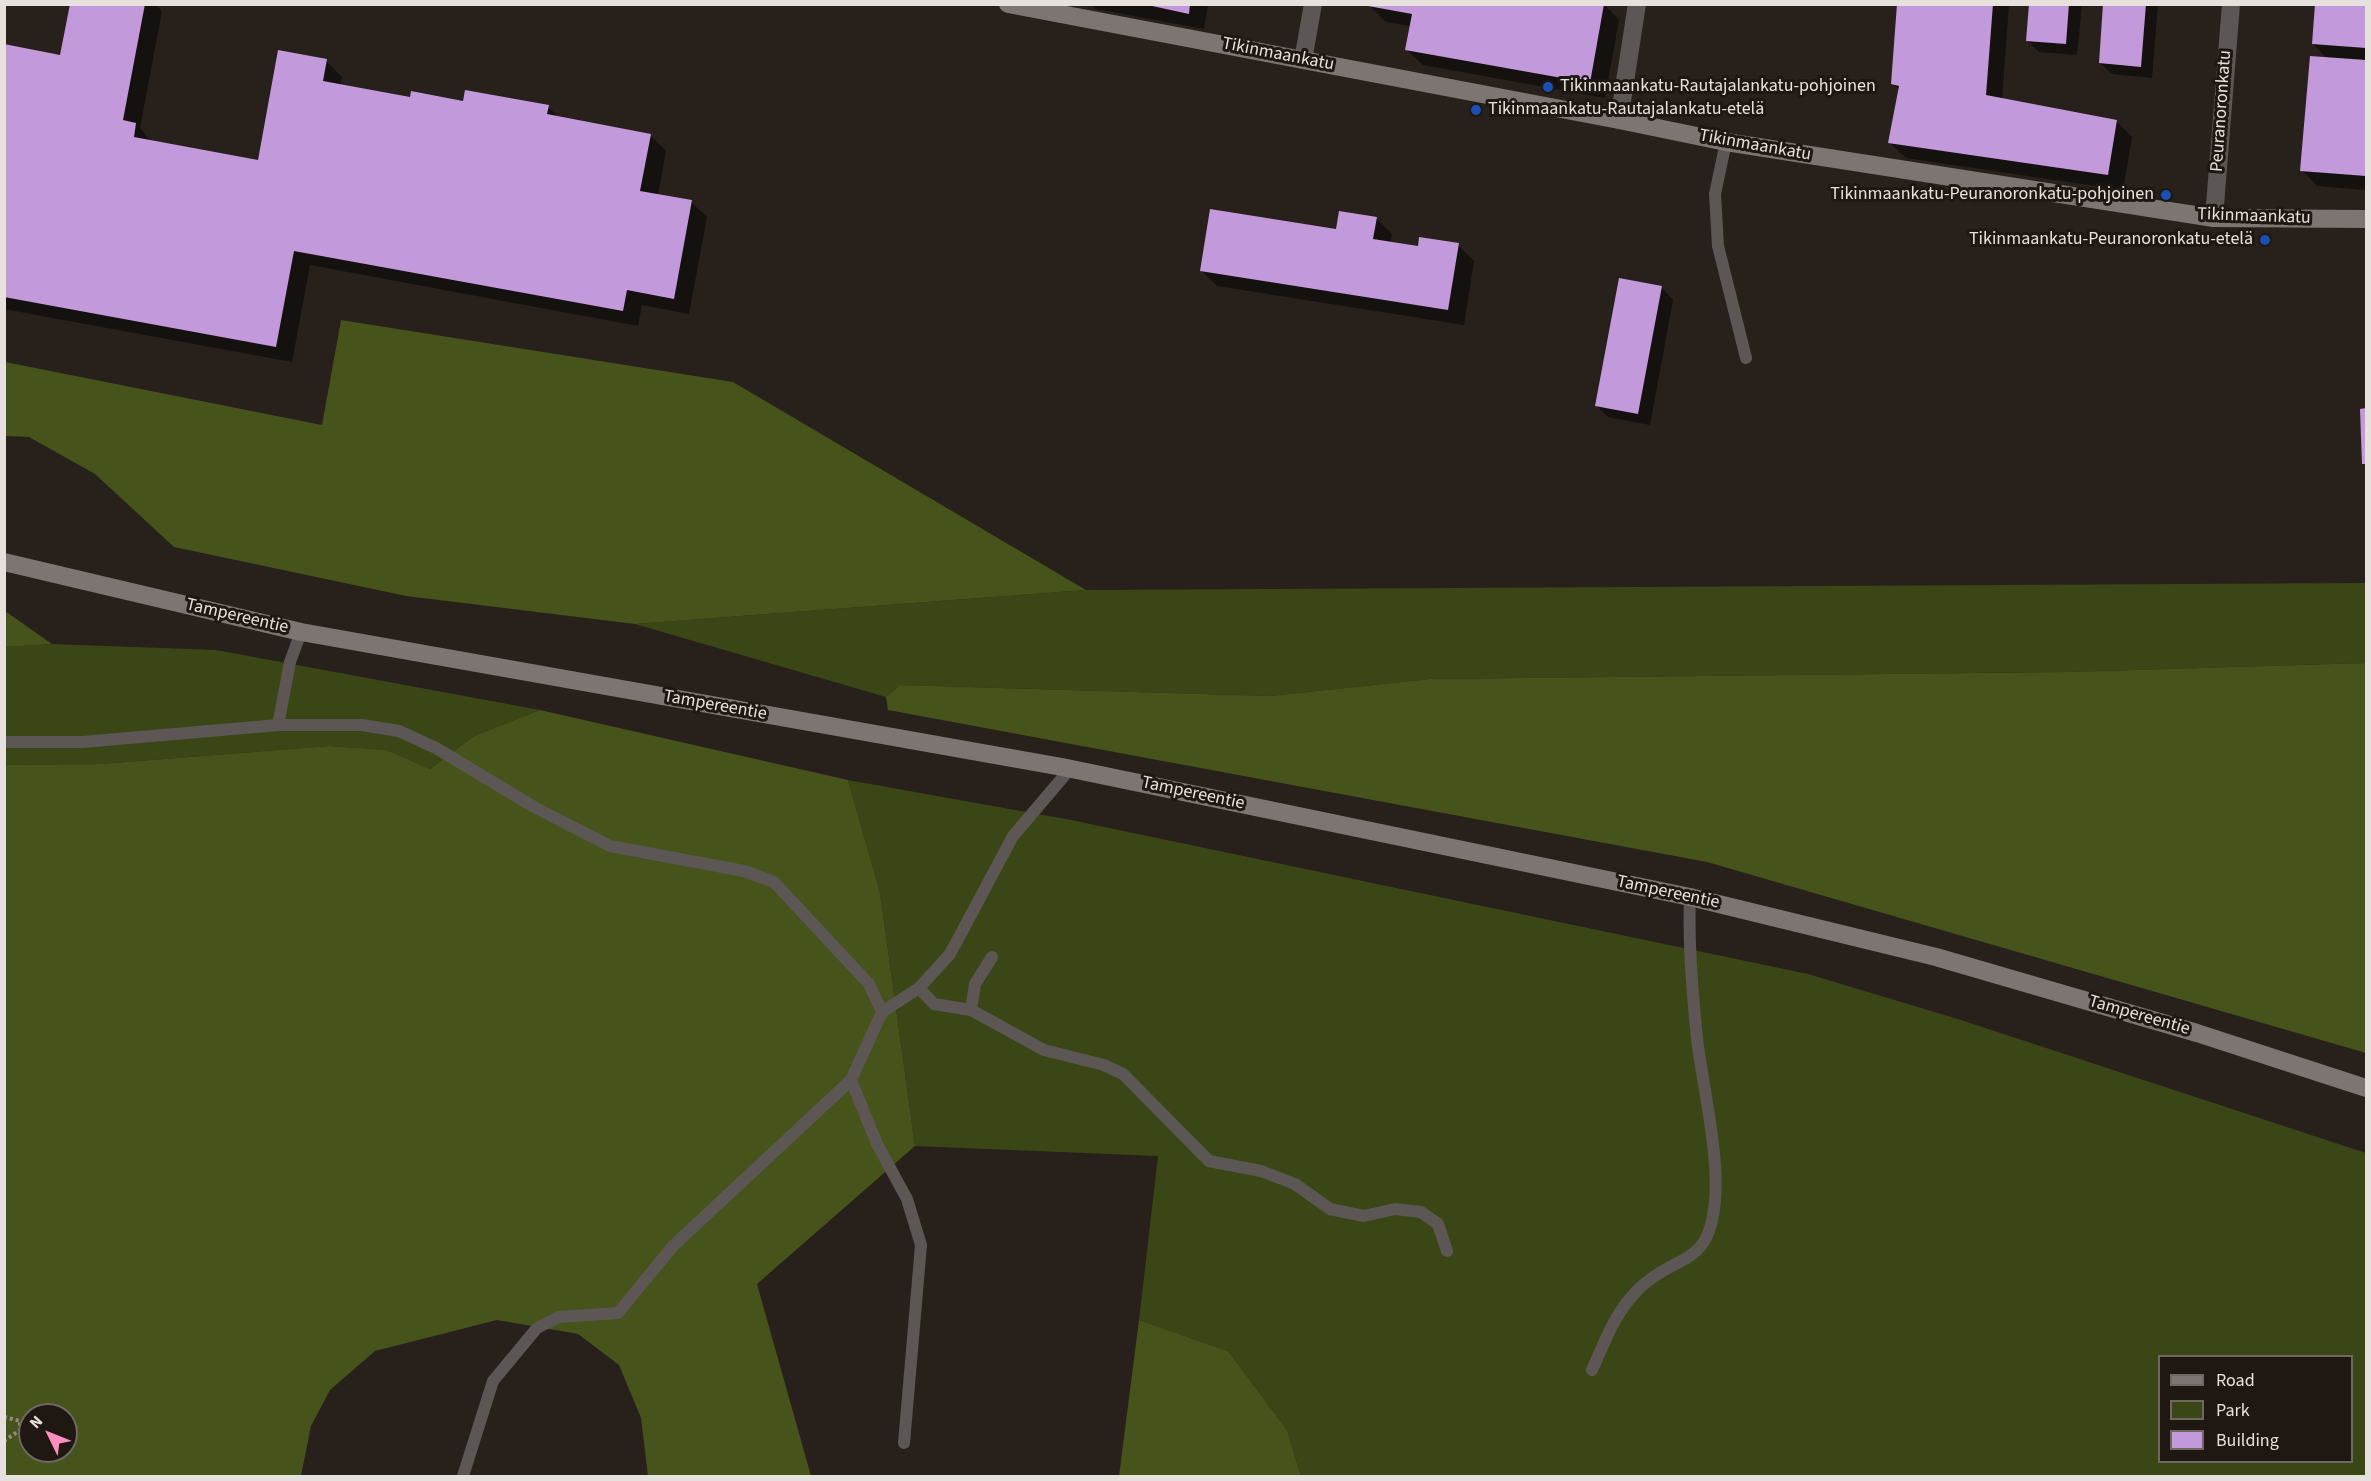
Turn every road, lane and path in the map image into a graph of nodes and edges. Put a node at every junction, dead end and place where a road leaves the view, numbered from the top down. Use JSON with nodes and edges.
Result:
{"nodes":[{"id":1,"x":1008,"y":4,"type":"edge"},
{"id":2,"x":1313,"y":4,"type":"edge"},
{"id":3,"x":1637,"y":4,"type":"edge"},
{"id":4,"x":2230,"y":4,"type":"edge"},
{"id":5,"x":1304,"y":60,"type":"junction"},
{"id":6,"x":1619,"y":120,"type":"junction"},
{"id":7,"x":1726,"y":142,"type":"junction"},
{"id":8,"x":2214,"y":218,"type":"junction"},
{"id":9,"x":2367,"y":219,"type":"edge"},
{"id":10,"x":1746,"y":358,"type":"dead end"},
{"id":11,"x":4,"y":562,"type":"edge"},
{"id":12,"x":301,"y":632,"type":"junction"},
{"id":13,"x":278,"y":725,"type":"junction"},
{"id":14,"x":4,"y":742,"type":"edge"},
{"id":15,"x":1070,"y":769,"type":"junction"},
{"id":16,"x":1690,"y":897,"type":"junction"},
{"id":17,"x":992,"y":957,"type":"dead end"},
{"id":18,"x":919,"y":988,"type":"junction"},
{"id":19,"x":971,"y":1010,"type":"junction"},
{"id":20,"x":882,"y":1012,"type":"junction"},
{"id":21,"x":851,"y":1080,"type":"junction"},
{"id":22,"x":2367,"y":1088,"type":"edge"},
{"id":23,"x":1447,"y":1251,"type":"dead end"},
{"id":24,"x":1592,"y":1370,"type":"dead end"},
{"id":25,"x":4,"y":1417,"type":"edge"},
{"id":26,"x":4,"y":1441,"type":"edge"},
{"id":27,"x":904,"y":1443,"type":"dead end"},
{"id":28,"x":463,"y":1476,"type":"edge"}],
"edges":[{"from":1,"to":5,"type":"main road","name":"Tikinmaankatu"},
{"from":2,"to":5,"type":"street"},
{"from":3,"to":6,"type":"street"},
{"from":4,"to":8,"type":"street","name":"Peuranoronkatu"},
{"from":5,"to":6,"type":"main road","name":"Tikinmaankatu"},
{"from":6,"to":7,"type":"main road","name":"Tikinmaankatu"},
{"from":7,"to":8,"type":"main road","name":"Tikinmaankatu"},
{"from":7,"to":10,"type":"lane"},
{"from":8,"to":9,"type":"main road","name":"Tikinmaankatu"},
{"from":11,"to":12,"type":"main road","name":"Tampereentie"},
{"from":12,"to":13,"type":"lane"},
{"from":12,"to":15,"type":"main road","name":"Tampereentie"},
{"from":13,"to":14,"type":"lane"},
{"from":13,"to":20,"type":"lane"},
{"from":15,"to":16,"type":"main road","name":"Tampereentie"},
{"from":15,"to":18,"type":"lane"},
{"from":16,"to":22,"type":"main road","name":"Tampereentie"},
{"from":16,"to":24,"type":"lane"},
{"from":17,"to":19,"type":"lane"},
{"from":18,"to":19,"type":"lane"},
{"from":18,"to":20,"type":"lane"},
{"from":19,"to":23,"type":"lane"},
{"from":20,"to":21,"type":"lane"},
{"from":21,"to":27,"type":"lane"},
{"from":21,"to":28,"type":"lane"},
{"from":25,"to":26,"type":"path"}]}
